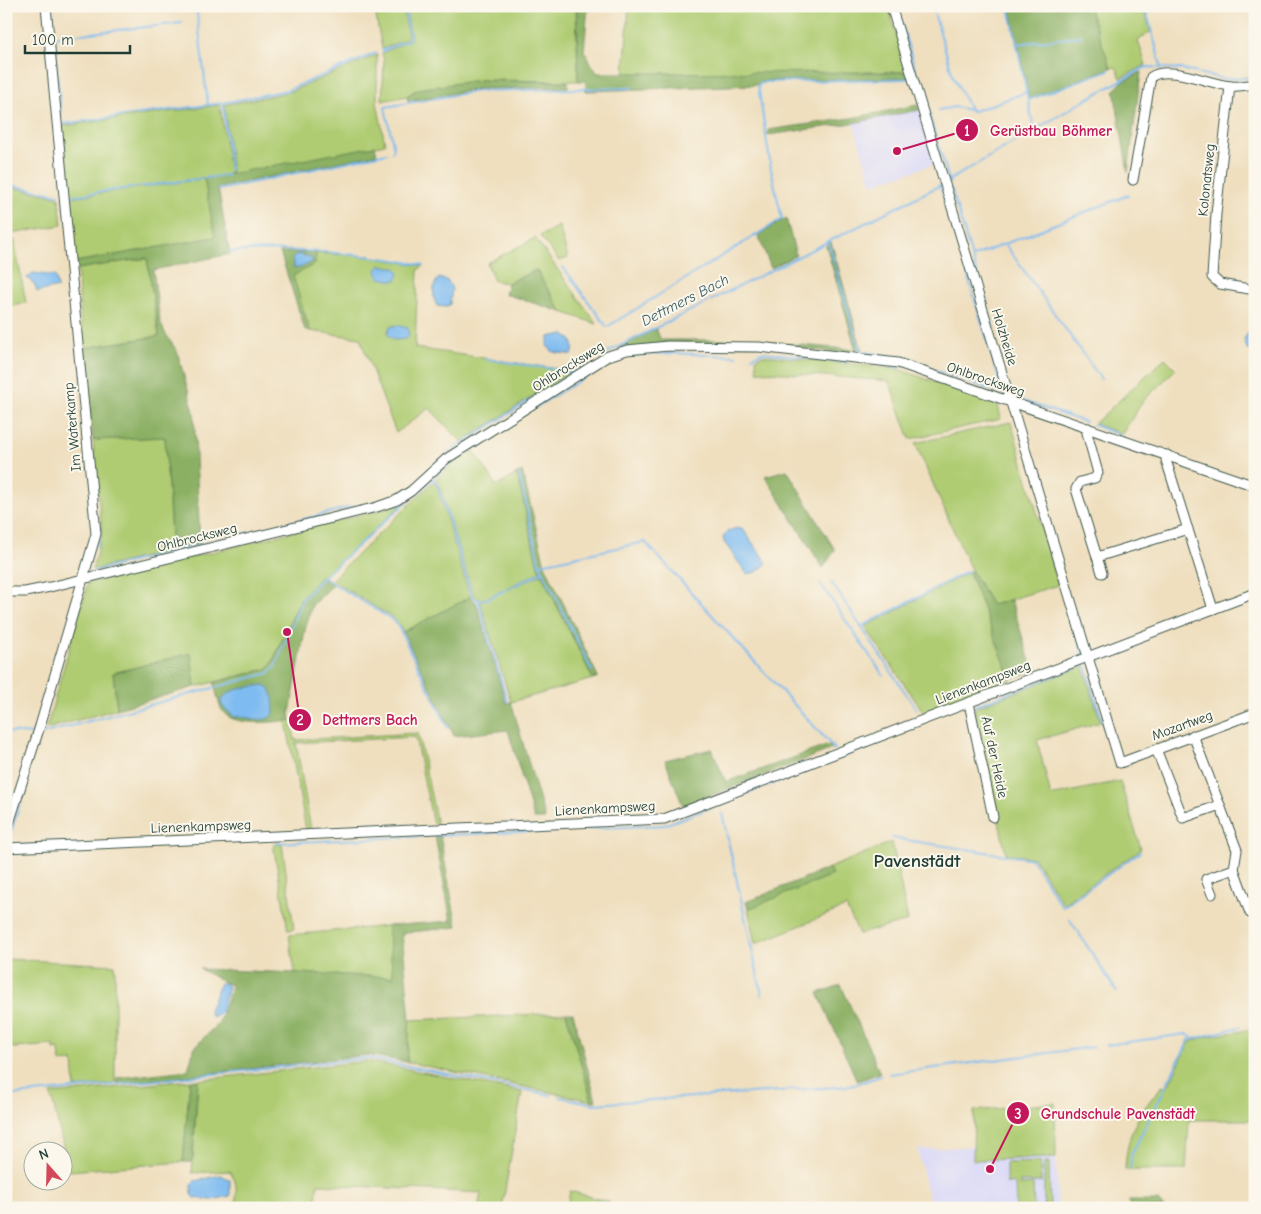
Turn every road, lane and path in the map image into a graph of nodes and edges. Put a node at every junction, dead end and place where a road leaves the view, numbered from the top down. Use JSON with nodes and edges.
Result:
{"nodes":[{"id":1,"x":46,"y":6,"type":"edge"},
{"id":2,"x":891,"y":6,"type":"edge"},
{"id":3,"x":1255,"y":84,"type":"edge"},
{"id":4,"x":1230,"y":86,"type":"junction"},
{"id":5,"x":1132,"y":180,"type":"dead end"},
{"id":6,"x":1255,"y":290,"type":"edge"},
{"id":7,"x":1010,"y":402,"type":"junction"},
{"id":8,"x":1088,"y":428,"type":"junction"},
{"id":9,"x":1167,"y":455,"type":"junction"},
{"id":10,"x":1255,"y":486,"type":"edge"},
{"id":11,"x":1188,"y":529,"type":"junction"},
{"id":12,"x":1097,"y":557,"type":"junction"},
{"id":13,"x":1102,"y":572,"type":"dead end"},
{"id":14,"x":83,"y":579,"type":"junction"},
{"id":15,"x":6,"y":592,"type":"edge"},
{"id":16,"x":1255,"y":593,"type":"edge"},
{"id":17,"x":1213,"y":609,"type":"junction"},
{"id":18,"x":1088,"y":657,"type":"junction"},
{"id":19,"x":969,"y":703,"type":"junction"},
{"id":20,"x":1255,"y":713,"type":"edge"},
{"id":21,"x":1193,"y":736,"type":"junction"},
{"id":22,"x":1156,"y":749,"type":"junction"},
{"id":23,"x":1120,"y":762,"type":"joint"},
{"id":24,"x":1220,"y":805,"type":"junction"},
{"id":25,"x":993,"y":817,"type":"dead end"},
{"id":26,"x":6,"y":833,"type":"edge"},
{"id":27,"x":6,"y":848,"type":"edge"},
{"id":28,"x":1234,"y":869,"type":"junction"},
{"id":29,"x":1212,"y":894,"type":"dead end"},
{"id":30,"x":1250,"y":913,"type":"dead end"}],
"edges":[{"from":1,"to":14,"type":"street","name":"Im Waterkamp"},
{"from":2,"to":7,"type":"street","name":"Holzheide"},
{"from":3,"to":4,"type":"street"},
{"from":4,"to":5,"type":"street"},
{"from":4,"to":6,"type":"street","name":"Kolonatsweg"},
{"from":7,"to":8,"type":"street","name":"Ohlbrocksweg"},
{"from":7,"to":14,"type":"street","name":"Ohlbrocksweg"},
{"from":7,"to":18,"type":"street","name":"Holzheide"},
{"from":8,"to":9,"type":"street","name":"Ohlbrocksweg"},
{"from":8,"to":12,"type":"street"},
{"from":9,"to":10,"type":"street","name":"Ohlbrocksweg"},
{"from":9,"to":11,"type":"street"},
{"from":11,"to":12,"type":"street"},
{"from":11,"to":17,"type":"street"},
{"from":12,"to":13,"type":"street"},
{"from":14,"to":15,"type":"street","name":"Ohlbrocksweg"},
{"from":14,"to":26,"type":"street","name":"Im Waterkamp"},
{"from":16,"to":17,"type":"street","name":"Lienenkampsweg"},
{"from":17,"to":18,"type":"street","name":"Lienenkampsweg"},
{"from":18,"to":19,"type":"street","name":"Lienenkampsweg"},
{"from":18,"to":23,"type":"street","name":"Holzheide"},
{"from":19,"to":25,"type":"street","name":"Auf der Heide"},
{"from":19,"to":27,"type":"street","name":"Lienenkampsweg"},
{"from":20,"to":21,"type":"street","name":"Mozartweg"},
{"from":21,"to":22,"type":"street","name":"Mozartweg"},
{"from":21,"to":24,"type":"street"},
{"from":22,"to":23,"type":"street","name":"Mozartweg"},
{"from":22,"to":24,"type":"street"},
{"from":24,"to":28,"type":"street"},
{"from":28,"to":29,"type":"street"},
{"from":28,"to":30,"type":"street"}]}
